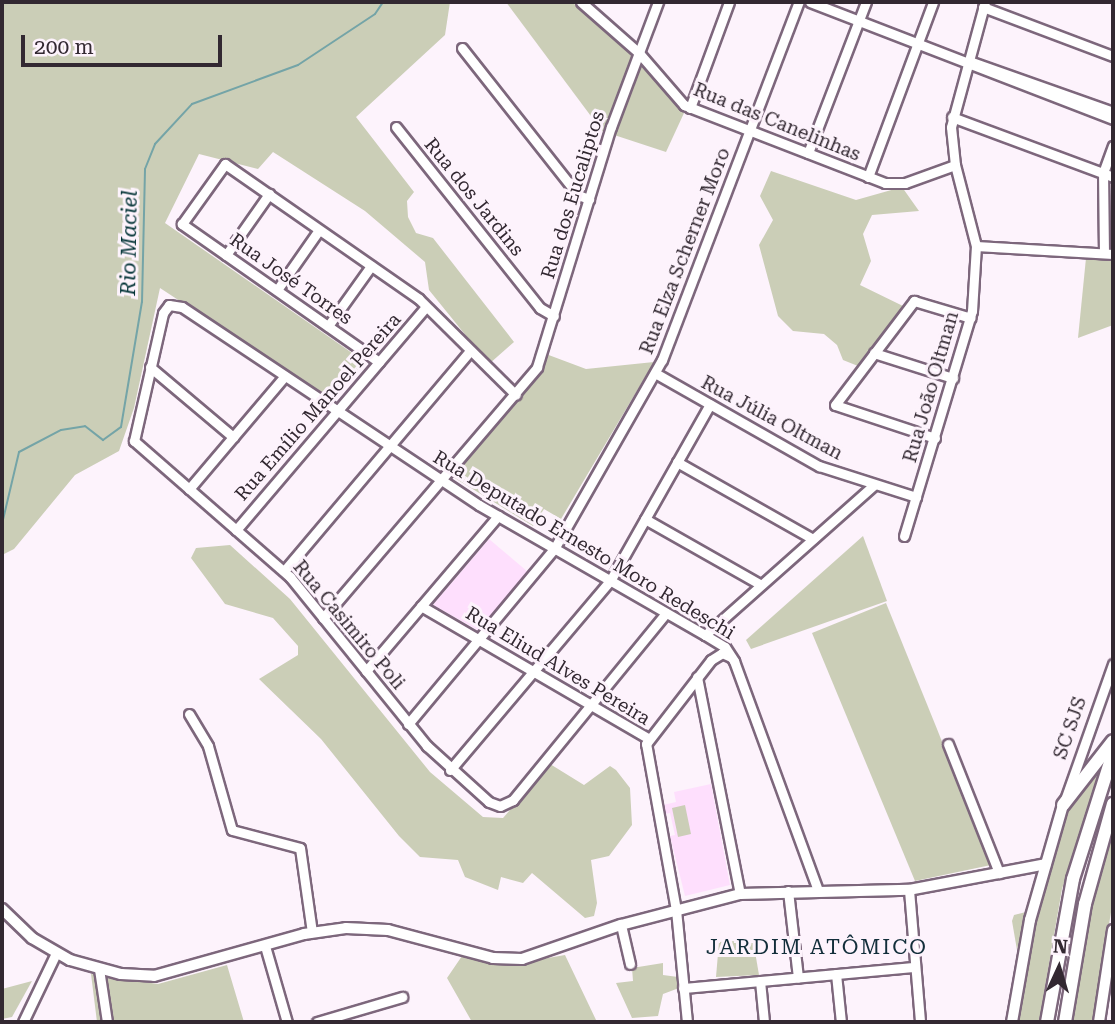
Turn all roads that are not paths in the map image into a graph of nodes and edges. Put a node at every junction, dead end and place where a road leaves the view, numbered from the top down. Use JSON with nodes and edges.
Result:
{"nodes":[{"id":1,"x":658,"y":2,"type":"edge"},
{"id":2,"x":729,"y":2,"type":"edge"},
{"id":3,"x":799,"y":2,"type":"edge"},
{"id":4,"x":810,"y":2,"type":"edge"},
{"id":5,"x":866,"y":2,"type":"edge"},
{"id":6,"x":933,"y":2,"type":"edge"},
{"id":7,"x":587,"y":4,"type":"edge"},
{"id":8,"x":984,"y":4,"type":"edge"},
{"id":9,"x":859,"y":20,"type":"junction"},
{"id":10,"x":918,"y":42,"type":"junction"},
{"id":11,"x":462,"y":48,"type":"dead end"},
{"id":12,"x":639,"y":53,"type":"junction"},
{"id":13,"x":1113,"y":56,"type":"edge"},
{"id":14,"x":967,"y":61,"type":"junction"},
{"id":15,"x":690,"y":108,"type":"junction"},
{"id":16,"x":1113,"y":112,"type":"edge"},
{"id":17,"x":952,"y":117,"type":"junction"},
{"id":18,"x":1113,"y":120,"type":"edge"},
{"id":19,"x":396,"y":127,"type":"dead end"},
{"id":20,"x":750,"y":131,"type":"junction"},
{"id":21,"x":1113,"y":146,"type":"edge"},
{"id":22,"x":808,"y":153,"type":"junction"},
{"id":23,"x":955,"y":165,"type":"junction"},
{"id":24,"x":1103,"y":173,"type":"junction"},
{"id":25,"x":868,"y":177,"type":"junction"},
{"id":26,"x":1113,"y":177,"type":"edge"},
{"id":27,"x":269,"y":194,"type":"junction"},
{"id":28,"x":589,"y":199,"type":"junction"},
{"id":29,"x":319,"y":230,"type":"junction"},
{"id":30,"x":976,"y":246,"type":"junction"},
{"id":31,"x":1109,"y":253,"type":"edge"},
{"id":32,"x":226,"y":255,"type":"junction"},
{"id":33,"x":371,"y":266,"type":"junction"},
{"id":34,"x":277,"y":290,"type":"junction"},
{"id":35,"x":426,"y":307,"type":"junction"},
{"id":36,"x":554,"y":316,"type":"junction"},
{"id":37,"x":971,"y":318,"type":"junction"},
{"id":38,"x":328,"y":326,"type":"junction"},
{"id":39,"x":470,"y":351,"type":"junction"},
{"id":40,"x":874,"y":353,"type":"junction"},
{"id":41,"x":380,"y":362,"type":"junction"},
{"id":42,"x":150,"y":367,"type":"junction"},
{"id":43,"x":655,"y":373,"type":"junction"},
{"id":44,"x":285,"y":376,"type":"junction"},
{"id":45,"x":953,"y":378,"type":"junction"},
{"id":46,"x":516,"y":394,"type":"junction"},
{"id":47,"x":710,"y":404,"type":"junction"},
{"id":48,"x":338,"y":411,"type":"junction"},
{"id":49,"x":233,"y":437,"type":"junction"},
{"id":50,"x":934,"y":438,"type":"junction"},
{"id":51,"x":390,"y":446,"type":"junction"},
{"id":52,"x":677,"y":462,"type":"junction"},
{"id":53,"x":442,"y":481,"type":"junction"},
{"id":54,"x":874,"y":485,"type":"junction"},
{"id":55,"x":189,"y":489,"type":"junction"},
{"id":56,"x":916,"y":497,"type":"junction"},
{"id":57,"x":498,"y":516,"type":"junction"},
{"id":58,"x":645,"y":519,"type":"junction"},
{"id":59,"x":236,"y":530,"type":"junction"},
{"id":60,"x":905,"y":536,"type":"dead end"},
{"id":61,"x":813,"y":539,"type":"junction"},
{"id":62,"x":554,"y":549,"type":"junction"},
{"id":63,"x":284,"y":572,"type":"junction"},
{"id":64,"x":610,"y":580,"type":"junction"},
{"id":65,"x":761,"y":585,"type":"junction"},
{"id":66,"x":421,"y":606,"type":"junction"},
{"id":67,"x":666,"y":612,"type":"junction"},
{"id":68,"x":323,"y":618,"type":"junction"},
{"id":69,"x":705,"y":635,"type":"junction"},
{"id":70,"x":479,"y":639,"type":"junction"},
{"id":71,"x":711,"y":660,"type":"junction"},
{"id":72,"x":734,"y":661,"type":"junction"},
{"id":73,"x":1113,"y":664,"type":"edge"},
{"id":74,"x":366,"y":671,"type":"junction"},
{"id":75,"x":534,"y":671,"type":"junction"},
{"id":76,"x":697,"y":677,"type":"junction"},
{"id":77,"x":591,"y":705,"type":"junction"},
{"id":78,"x":189,"y":713,"type":"dead end"},
{"id":79,"x":408,"y":724,"type":"junction"},
{"id":80,"x":648,"y":738,"type":"junction"},
{"id":81,"x":1113,"y":741,"type":"edge"},
{"id":82,"x":948,"y":744,"type":"dead end"},
{"id":83,"x":1113,"y":752,"type":"edge"},
{"id":84,"x":450,"y":770,"type":"junction"},
{"id":85,"x":1113,"y":804,"type":"edge"},
{"id":86,"x":1063,"y":805,"type":"junction"},
{"id":87,"x":1045,"y":864,"type":"junction"},
{"id":88,"x":999,"y":873,"type":"junction"},
{"id":89,"x":909,"y":890,"type":"junction"},
{"id":90,"x":788,"y":891,"type":"junction"},
{"id":91,"x":818,"y":891,"type":"junction"},
{"id":92,"x":740,"y":894,"type":"junction"},
{"id":93,"x":2,"y":909,"type":"edge"},
{"id":94,"x":676,"y":910,"type":"junction"},
{"id":95,"x":621,"y":925,"type":"junction"},
{"id":96,"x":1113,"y":930,"type":"edge"},
{"id":97,"x":312,"y":932,"type":"junction"},
{"id":98,"x":265,"y":946,"type":"junction"},
{"id":99,"x":56,"y":953,"type":"junction"},
{"id":100,"x":630,"y":964,"type":"dead end"},
{"id":101,"x":914,"y":967,"type":"junction"},
{"id":102,"x":99,"y":969,"type":"junction"},
{"id":103,"x":836,"y":974,"type":"junction"},
{"id":104,"x":799,"y":977,"type":"junction"},
{"id":105,"x":760,"y":981,"type":"junction"},
{"id":106,"x":683,"y":988,"type":"junction"},
{"id":107,"x":402,"y":997,"type":"dead end"},
{"id":108,"x":23,"y":1022,"type":"edge"},
{"id":109,"x":107,"y":1022,"type":"edge"},
{"id":110,"x":287,"y":1022,"type":"edge"},
{"id":111,"x":317,"y":1022,"type":"edge"},
{"id":112,"x":687,"y":1022,"type":"edge"},
{"id":113,"x":764,"y":1022,"type":"edge"},
{"id":114,"x":841,"y":1022,"type":"edge"},
{"id":115,"x":920,"y":1022,"type":"edge"},
{"id":116,"x":1012,"y":1022,"type":"edge"},
{"id":117,"x":1046,"y":1022,"type":"edge"},
{"id":118,"x":1065,"y":1022,"type":"edge"},
{"id":119,"x":1098,"y":1022,"type":"edge"}],
"edges":[{"from":1,"to":12,"type":"street","name":"Rua dos Eucaliptos"},
{"from":2,"to":15,"type":"street"},
{"from":3,"to":20,"type":"street","name":"Rua Elza Scherner Moro"},
{"from":4,"to":9,"type":"street"},
{"from":5,"to":9,"type":"street"},
{"from":6,"to":10,"type":"street"},
{"from":7,"to":12,"type":"street","name":"Rua das Canelinhas"},
{"from":8,"to":13,"type":"street"},
{"from":8,"to":14,"type":"street","name":"Rua João Oltman"},
{"from":9,"to":10,"type":"street"},
{"from":9,"to":22,"type":"street"},
{"from":10,"to":14,"type":"street"},
{"from":10,"to":25,"type":"street"},
{"from":11,"to":28,"type":"street"},
{"from":12,"to":15,"type":"street","name":"Rua das Canelinhas"},
{"from":12,"to":28,"type":"street","name":"Rua dos Eucaliptos"},
{"from":14,"to":16,"type":"street"},
{"from":14,"to":17,"type":"street","name":"Rua João Oltman"},
{"from":14,"to":18,"type":"street"},
{"from":15,"to":20,"type":"street","name":"Rua das Canelinhas"},
{"from":17,"to":23,"type":"street","name":"Rua João Oltman"},
{"from":17,"to":24,"type":"street"},
{"from":19,"to":36,"type":"street","name":"Rua dos Jardins"},
{"from":20,"to":22,"type":"street","name":"Rua das Canelinhas"},
{"from":20,"to":43,"type":"street","name":"Rua Elza Scherner Moro"},
{"from":21,"to":24,"type":"street"},
{"from":22,"to":25,"type":"street","name":"Rua das Canelinhas"},
{"from":23,"to":25,"type":"street","name":"Rua das Canelinhas"},
{"from":23,"to":30,"type":"street","name":"Rua João Oltman"},
{"from":24,"to":26,"type":"street"},
{"from":24,"to":31,"type":"street"},
{"from":27,"to":29,"type":"street"},
{"from":27,"to":32,"type":"street"},
{"from":27,"to":32,"type":"street","name":"Rua José Torres"},
{"from":28,"to":36,"type":"street","name":"Rua dos Eucaliptos"},
{"from":29,"to":33,"type":"street"},
{"from":29,"to":34,"type":"street"},
{"from":30,"to":31,"type":"street"},
{"from":30,"to":37,"type":"street","name":"Rua João Oltman"},
{"from":32,"to":34,"type":"street","name":"Rua José Torres"},
{"from":33,"to":35,"type":"street"},
{"from":33,"to":38,"type":"street"},
{"from":34,"to":38,"type":"street","name":"Rua José Torres"},
{"from":35,"to":39,"type":"street"},
{"from":35,"to":41,"type":"street","name":"Rua Emílio Manoel Pereira"},
{"from":36,"to":46,"type":"street","name":"Rua dos Eucaliptos"},
{"from":37,"to":40,"type":"street"},
{"from":37,"to":45,"type":"street","name":"Rua João Oltman"},
{"from":38,"to":41,"type":"street","name":"Rua José Torres"},
{"from":39,"to":46,"type":"street"},
{"from":39,"to":51,"type":"street"},
{"from":40,"to":45,"type":"street"},
{"from":40,"to":50,"type":"street"},
{"from":41,"to":48,"type":"street","name":"Rua Emílio Manoel Pereira"},
{"from":42,"to":44,"type":"street","name":"Rua Deputado Ernesto Moro Redeschi"},
{"from":42,"to":49,"type":"street"},
{"from":42,"to":55,"type":"street","name":"Rua Casimiro Poli"},
{"from":43,"to":47,"type":"street","name":"Rua Júlia Oltman"},
{"from":43,"to":62,"type":"street","name":"Rua Elza Scherner Moro"},
{"from":44,"to":48,"type":"street","name":"Rua Deputado Ernesto Moro Redeschi"},
{"from":44,"to":49,"type":"street"},
{"from":45,"to":50,"type":"street","name":"Rua João Oltman"},
{"from":46,"to":53,"type":"street","name":"Rua dos Eucaliptos"},
{"from":47,"to":52,"type":"street"},
{"from":47,"to":54,"type":"street","name":"Rua Júlia Oltman"},
{"from":48,"to":51,"type":"street","name":"Rua Deputado Ernesto Moro Redeschi"},
{"from":48,"to":59,"type":"street","name":"Rua Emílio Manoel Pereira"},
{"from":49,"to":55,"type":"street"},
{"from":50,"to":56,"type":"street","name":"Rua João Oltman"},
{"from":51,"to":53,"type":"street","name":"Rua Deputado Ernesto Moro Redeschi"},
{"from":51,"to":63,"type":"street"},
{"from":52,"to":58,"type":"street"},
{"from":52,"to":61,"type":"street"},
{"from":53,"to":57,"type":"street","name":"Rua Deputado Ernesto Moro Redeschi"},
{"from":53,"to":68,"type":"street","name":"Rua dos Eucaliptos"},
{"from":54,"to":56,"type":"street","name":"Rua Júlia Oltman"},
{"from":54,"to":61,"type":"street"},
{"from":55,"to":59,"type":"street","name":"Rua Casimiro Poli"},
{"from":56,"to":60,"type":"street","name":"Rua João Oltman"},
{"from":57,"to":62,"type":"street","name":"Rua Deputado Ernesto Moro Redeschi"},
{"from":57,"to":66,"type":"street"},
{"from":58,"to":64,"type":"street"},
{"from":58,"to":65,"type":"street"},
{"from":59,"to":63,"type":"street","name":"Rua Casimiro Poli"},
{"from":61,"to":65,"type":"street"},
{"from":62,"to":64,"type":"street","name":"Rua Deputado Ernesto Moro Redeschi"},
{"from":62,"to":70,"type":"street","name":"Rua Elza Scherner Moro"},
{"from":63,"to":68,"type":"street","name":"Rua Casimiro Poli"},
{"from":64,"to":67,"type":"street","name":"Rua Deputado Ernesto Moro Redeschi"},
{"from":64,"to":75,"type":"street"},
{"from":65,"to":69,"type":"street"},
{"from":66,"to":70,"type":"street","name":"Rua Eliud Alves Pereira"},
{"from":66,"to":74,"type":"street"},
{"from":67,"to":69,"type":"street","name":"Rua Deputado Ernesto Moro Redeschi"},
{"from":67,"to":77,"type":"street"},
{"from":68,"to":74,"type":"street","name":"Rua Casimiro Poli"},
{"from":69,"to":71,"type":"street"},
{"from":69,"to":72,"type":"street","name":"Rua Deputado Ernesto Moro Redeschi"},
{"from":70,"to":75,"type":"street","name":"Rua Eliud Alves Pereira"},
{"from":70,"to":79,"type":"street","name":"Rua Elza Scherner Moro"},
{"from":71,"to":72,"type":"street"},
{"from":71,"to":76,"type":"street"},
{"from":72,"to":91,"type":"street","name":"Rua Deputado Ernesto Moro Redeschi"},
{"from":73,"to":86,"type":"street","name":"SC SJS"},
{"from":74,"to":79,"type":"street","name":"Rua Casimiro Poli"},
{"from":75,"to":77,"type":"street","name":"Rua Eliud Alves Pereira"},
{"from":75,"to":84,"type":"street"},
{"from":76,"to":80,"type":"street"},
{"from":76,"to":92,"type":"street"},
{"from":77,"to":80,"type":"street","name":"Rua Eliud Alves Pereira"},
{"from":77,"to":84,"type":"street","name":"Rua Casimiro Poli"},
{"from":78,"to":97,"type":"street"},
{"from":79,"to":84,"type":"street","name":"Rua Casimiro Poli"},
{"from":80,"to":94,"type":"street","name":"Rua Eliud Alves Pereira"},
{"from":81,"to":86,"type":"highway"},
{"from":82,"to":88,"type":"street"},
{"from":83,"to":117,"type":"highway"},
{"from":85,"to":118,"type":"highway"},
{"from":86,"to":87,"type":"main road"},
{"from":87,"to":88,"type":"main road"},
{"from":87,"to":116,"type":"main road"},
{"from":88,"to":89,"type":"main road"},
{"from":89,"to":91,"type":"main road"},
{"from":89,"to":101,"type":"street"},
{"from":90,"to":91,"type":"main road"},
{"from":90,"to":92,"type":"main road"},
{"from":90,"to":104,"type":"street"},
{"from":92,"to":94,"type":"main road"},
{"from":93,"to":99,"type":"main road"},
{"from":94,"to":95,"type":"main road"},
{"from":94,"to":106,"type":"street","name":"Rua Eliud Alves Pereira"},
{"from":95,"to":97,"type":"main road"},
{"from":95,"to":100,"type":"street"},
{"from":96,"to":119,"type":"main road"},
{"from":97,"to":98,"type":"main road"},
{"from":98,"to":102,"type":"main road"},
{"from":98,"to":110,"type":"street"},
{"from":99,"to":102,"type":"main road"},
{"from":99,"to":108,"type":"street"},
{"from":101,"to":103,"type":"street"},
{"from":101,"to":115,"type":"street"},
{"from":102,"to":109,"type":"street"},
{"from":103,"to":104,"type":"street"},
{"from":103,"to":114,"type":"street"},
{"from":104,"to":105,"type":"street"},
{"from":105,"to":106,"type":"street"},
{"from":105,"to":113,"type":"street"},
{"from":106,"to":112,"type":"street","name":"Rua Eliud Alves Pereira"},
{"from":107,"to":111,"type":"street"}]}
